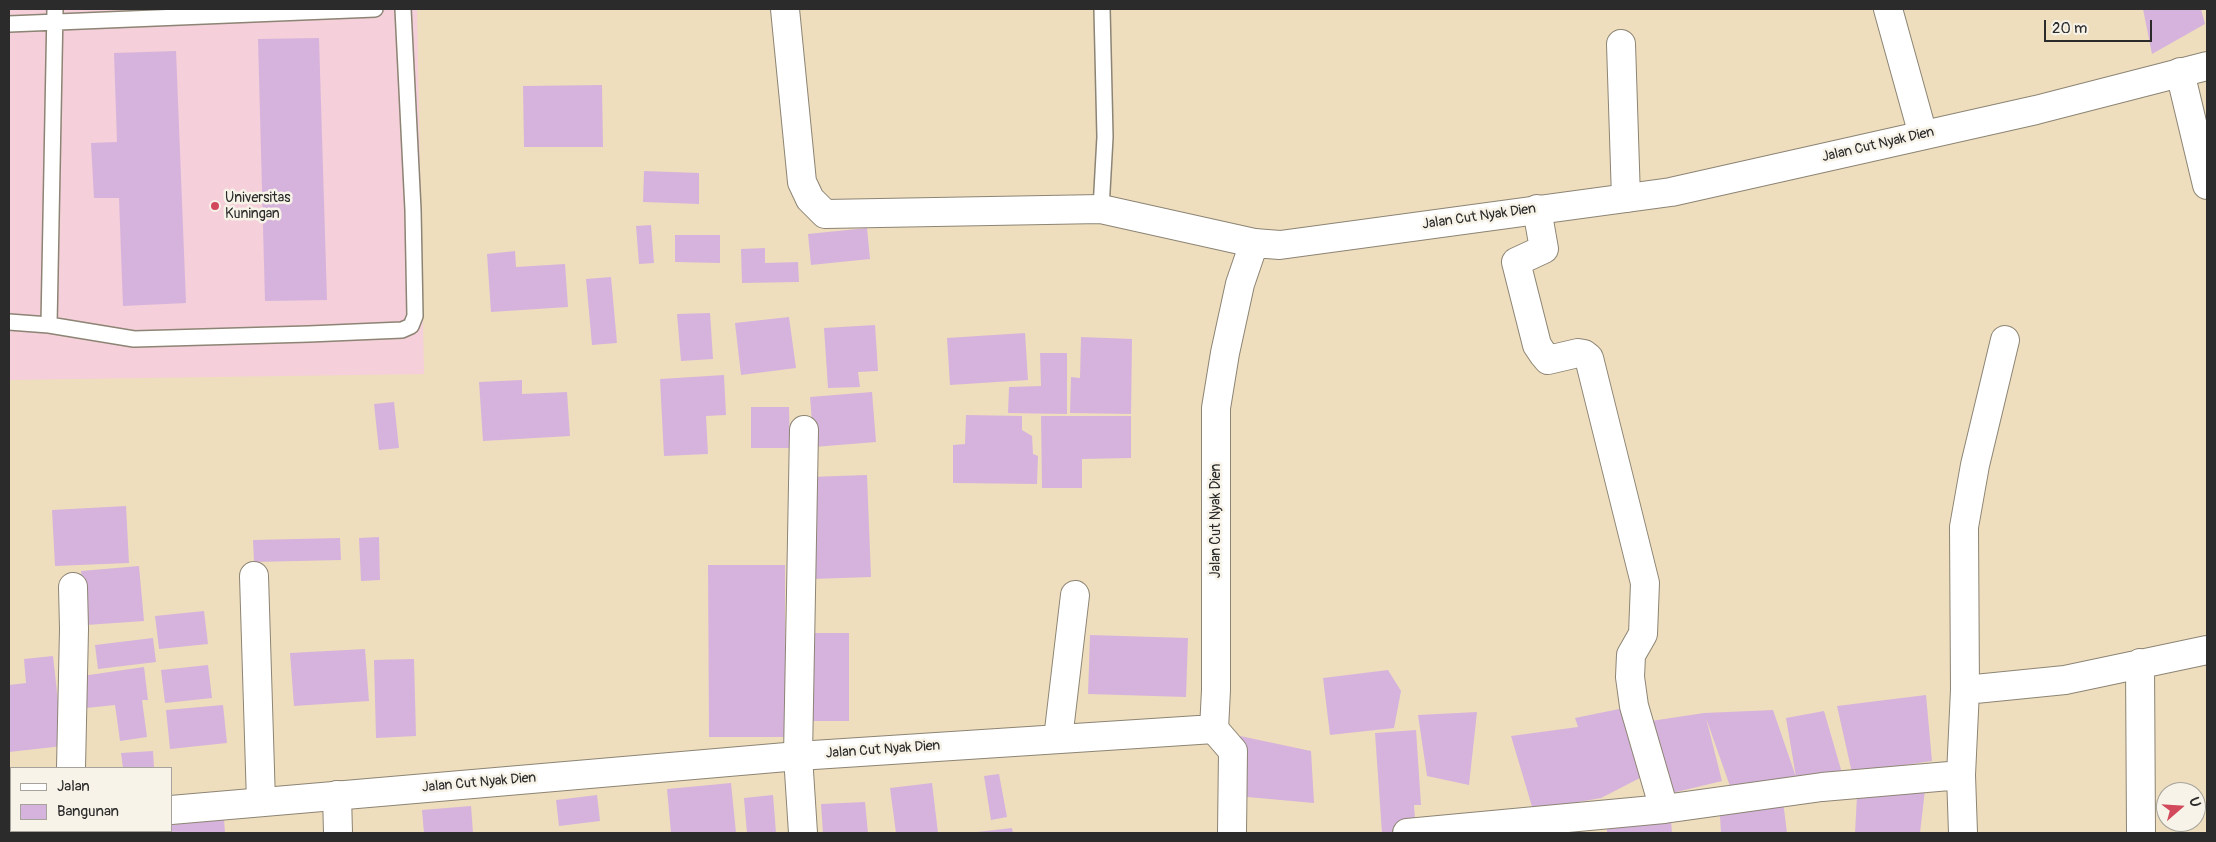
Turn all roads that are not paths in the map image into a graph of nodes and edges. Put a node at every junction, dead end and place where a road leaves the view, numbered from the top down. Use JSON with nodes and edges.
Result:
{"nodes":[{"id":1,"x":375,"y":9,"type":"edge"},
{"id":2,"x":403,"y":9,"type":"edge"},
{"id":3,"x":785,"y":9,"type":"edge"},
{"id":4,"x":1102,"y":9,"type":"edge"},
{"id":5,"x":1888,"y":9,"type":"edge"},
{"id":6,"x":55,"y":15,"type":"edge"},
{"id":7,"x":9,"y":24,"type":"edge"},
{"id":8,"x":1621,"y":44,"type":"dead end"},
{"id":9,"x":2207,"y":66,"type":"edge"},
{"id":10,"x":2180,"y":72,"type":"junction"},
{"id":11,"x":1923,"y":135,"type":"junction"},
{"id":12,"x":2207,"y":185,"type":"edge"},
{"id":13,"x":1626,"y":198,"type":"junction"},
{"id":14,"x":1101,"y":209,"type":"junction"},
{"id":15,"x":1537,"y":209,"type":"junction"},
{"id":16,"x":1254,"y":243,"type":"junction"},
{"id":17,"x":9,"y":322,"type":"edge"},
{"id":18,"x":49,"y":325,"type":"junction"},
{"id":19,"x":2005,"y":340,"type":"dead end"},
{"id":20,"x":804,"y":430,"type":"dead end"},
{"id":21,"x":254,"y":576,"type":"dead end"},
{"id":22,"x":73,"y":587,"type":"dead end"},
{"id":23,"x":1075,"y":595,"type":"dead end"},
{"id":24,"x":2207,"y":650,"type":"edge"},
{"id":25,"x":2140,"y":662,"type":"junction"},
{"id":26,"x":1965,"y":690,"type":"junction"},
{"id":27,"x":1214,"y":729,"type":"junction"},
{"id":28,"x":1058,"y":739,"type":"junction"},
{"id":29,"x":798,"y":756,"type":"junction"},
{"id":30,"x":71,"y":767,"type":"edge"},
{"id":31,"x":1961,"y":774,"type":"junction"},
{"id":32,"x":338,"y":795,"type":"junction"},
{"id":33,"x":261,"y":802,"type":"junction"},
{"id":34,"x":1664,"y":809,"type":"junction"},
{"id":35,"x":172,"y":810,"type":"edge"},
{"id":36,"x":338,"y":833,"type":"edge"},
{"id":37,"x":803,"y":833,"type":"edge"},
{"id":38,"x":1232,"y":833,"type":"edge"},
{"id":39,"x":1407,"y":833,"type":"edge"},
{"id":40,"x":1963,"y":833,"type":"edge"},
{"id":41,"x":2141,"y":833,"type":"edge"}],
"edges":[{"from":1,"to":6,"type":"lane"},
{"from":2,"to":18,"type":"lane"},
{"from":3,"to":14,"type":"street"},
{"from":4,"to":14,"type":"lane"},
{"from":5,"to":11,"type":"street"},
{"from":6,"to":7,"type":"lane"},
{"from":6,"to":18,"type":"lane"},
{"from":8,"to":13,"type":"street"},
{"from":9,"to":10,"type":"street","name":"Jalan Cut Nyak Dien"},
{"from":10,"to":11,"type":"street","name":"Jalan Cut Nyak Dien"},
{"from":10,"to":12,"type":"street"},
{"from":11,"to":13,"type":"street","name":"Jalan Cut Nyak Dien"},
{"from":13,"to":15,"type":"street","name":"Jalan Cut Nyak Dien"},
{"from":14,"to":16,"type":"street"},
{"from":15,"to":16,"type":"street","name":"Jalan Cut Nyak Dien"},
{"from":15,"to":34,"type":"street"},
{"from":16,"to":27,"type":"street","name":"Jalan Cut Nyak Dien"},
{"from":17,"to":18,"type":"lane"},
{"from":19,"to":26,"type":"street"},
{"from":20,"to":29,"type":"street"},
{"from":21,"to":33,"type":"street"},
{"from":22,"to":30,"type":"street"},
{"from":23,"to":28,"type":"street"},
{"from":24,"to":25,"type":"street"},
{"from":25,"to":26,"type":"street"},
{"from":25,"to":41,"type":"street"},
{"from":26,"to":31,"type":"street"},
{"from":27,"to":28,"type":"street","name":"Jalan Cut Nyak Dien"},
{"from":27,"to":38,"type":"street"},
{"from":28,"to":29,"type":"street","name":"Jalan Cut Nyak Dien"},
{"from":29,"to":32,"type":"street","name":"Jalan Cut Nyak Dien"},
{"from":29,"to":37,"type":"street"},
{"from":31,"to":34,"type":"street"},
{"from":31,"to":40,"type":"street"},
{"from":32,"to":33,"type":"street","name":"Jalan Cut Nyak Dien"},
{"from":32,"to":36,"type":"street"},
{"from":33,"to":35,"type":"street","name":"Jalan Cut Nyak Dien"},
{"from":34,"to":39,"type":"street"}]}
